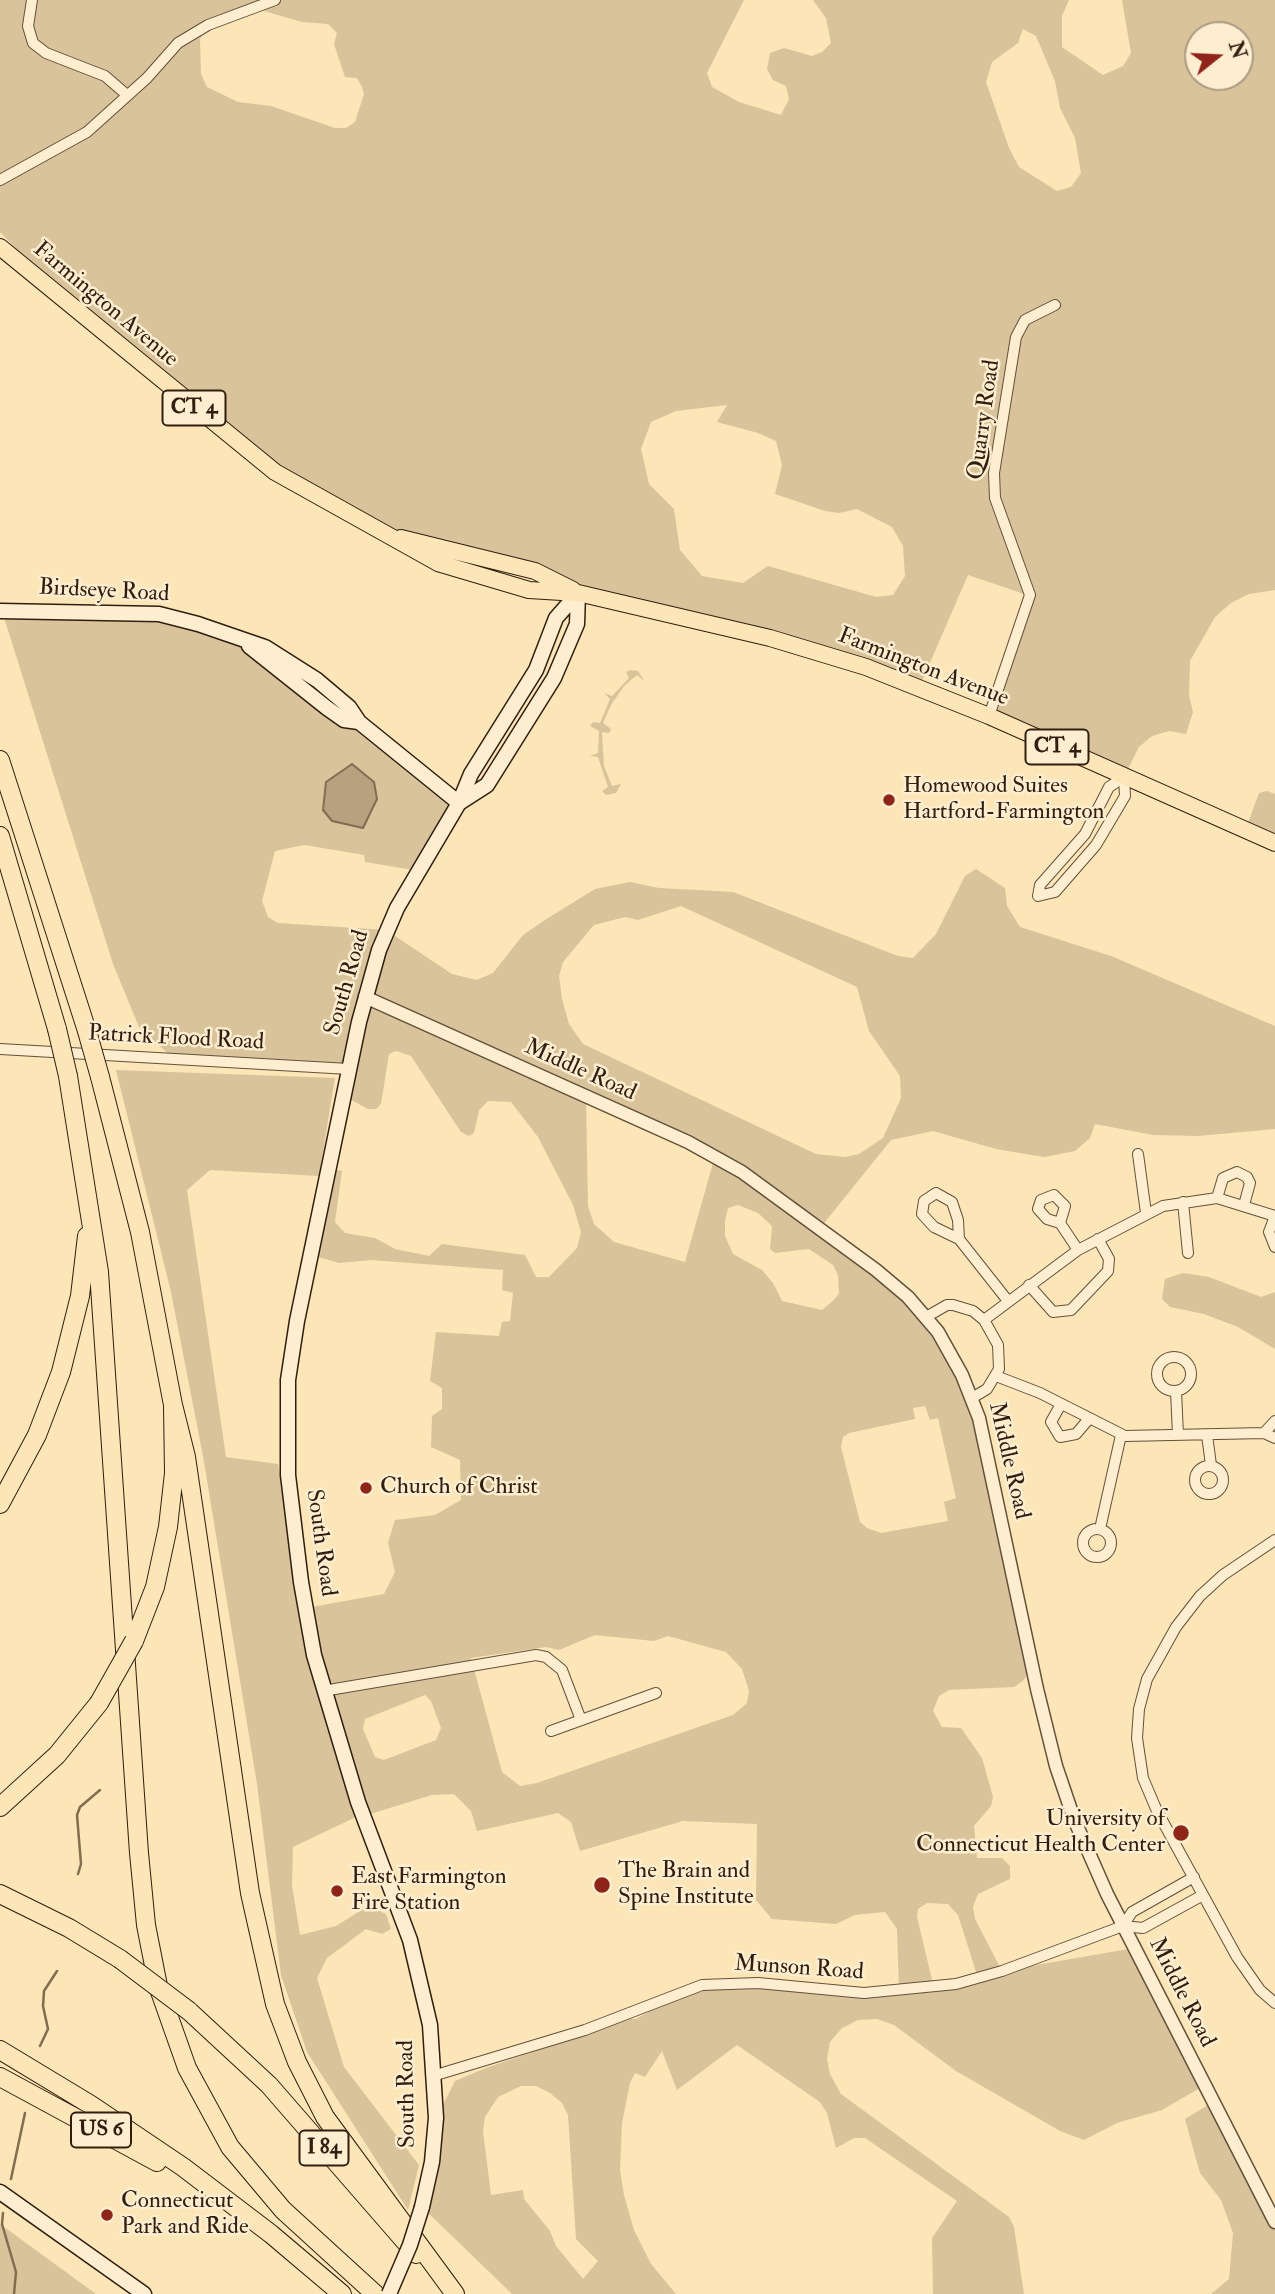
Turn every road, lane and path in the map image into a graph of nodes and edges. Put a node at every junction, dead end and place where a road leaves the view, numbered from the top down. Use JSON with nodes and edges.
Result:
{"nodes":[{"id":1,"x":32,"y":0,"type":"edge"},
{"id":2,"x":275,"y":0,"type":"edge"},
{"id":3,"x":127,"y":95,"type":"junction"},
{"id":4,"x":0,"y":180,"type":"edge"},
{"id":5,"x":0,"y":247,"type":"edge"},
{"id":6,"x":1055,"y":305,"type":"dead end"},
{"id":7,"x":578,"y":593,"type":"junction"},
{"id":8,"x":0,"y":611,"type":"edge"},
{"id":9,"x":989,"y":716,"type":"junction"},
{"id":10,"x":0,"y":760,"type":"edge"},
{"id":11,"x":1124,"y":777,"type":"junction"},
{"id":12,"x":459,"y":803,"type":"junction"},
{"id":13,"x":0,"y":836,"type":"edge"},
{"id":14,"x":1275,"y":843,"type":"edge"},
{"id":15,"x":365,"y":997,"type":"junction"},
{"id":16,"x":0,"y":1049,"type":"edge"},
{"id":17,"x":349,"y":1069,"type":"junction"},
{"id":18,"x":1138,"y":1154,"type":"dead end"},
{"id":19,"x":86,"y":1184,"type":"junction"},
{"id":20,"x":1217,"y":1198,"type":"junction"},
{"id":21,"x":1183,"y":1202,"type":"junction"},
{"id":22,"x":1244,"y":1205,"type":"junction"},
{"id":23,"x":1146,"y":1213,"type":"junction"},
{"id":24,"x":1275,"y":1216,"type":"edge"},
{"id":25,"x":1060,"y":1223,"type":"dead end"},
{"id":26,"x":959,"y":1239,"type":"junction"},
{"id":27,"x":1098,"y":1239,"type":"junction"},
{"id":28,"x":1275,"y":1247,"type":"edge"},
{"id":29,"x":1078,"y":1250,"type":"junction"},
{"id":30,"x":1188,"y":1252,"type":"dead end"},
{"id":31,"x":1029,"y":1285,"type":"junction"},
{"id":32,"x":1008,"y":1301,"type":"junction"},
{"id":33,"x":926,"y":1317,"type":"junction"},
{"id":34,"x":984,"y":1320,"type":"junction"},
{"id":35,"x":996,"y":1377,"type":"junction"},
{"id":36,"x":1176,"y":1391,"type":"dead end"},
{"id":37,"x":972,"y":1398,"type":"junction"},
{"id":38,"x":1061,"y":1404,"type":"junction"},
{"id":39,"x":173,"y":1405,"type":"junction"},
{"id":40,"x":1088,"y":1420,"type":"junction"},
{"id":41,"x":1275,"y":1421,"type":"edge"},
{"id":42,"x":1264,"y":1433,"type":"junction"},
{"id":43,"x":1121,"y":1435,"type":"junction"},
{"id":44,"x":1178,"y":1435,"type":"junction"},
{"id":45,"x":1207,"y":1435,"type":"junction"},
{"id":46,"x":1275,"y":1437,"type":"edge"},
{"id":47,"x":1211,"y":1465,"type":"dead end"},
{"id":48,"x":0,"y":1504,"type":"edge"},
{"id":49,"x":1100,"y":1529,"type":"dead end"},
{"id":50,"x":1275,"y":1540,"type":"edge"},
{"id":51,"x":323,"y":1691,"type":"junction"},
{"id":52,"x":656,"y":1693,"type":"dead end"},
{"id":53,"x":581,"y":1720,"type":"junction"},
{"id":54,"x":551,"y":1731,"type":"dead end"},
{"id":55,"x":0,"y":1807,"type":"edge"},
{"id":56,"x":1194,"y":1877,"type":"junction"},
{"id":57,"x":0,"y":1883,"type":"edge"},
{"id":58,"x":0,"y":1894,"type":"edge"},
{"id":59,"x":1203,"y":1895,"type":"junction"},
{"id":60,"x":1123,"y":1926,"type":"junction"},
{"id":61,"x":69,"y":1928,"type":"junction"},
{"id":62,"x":1275,"y":2003,"type":"edge"},
{"id":63,"x":0,"y":2050,"type":"edge"},
{"id":64,"x":436,"y":2075,"type":"junction"},
{"id":65,"x":0,"y":2077,"type":"edge"},
{"id":66,"x":202,"y":2181,"type":"junction"},
{"id":67,"x":0,"y":2192,"type":"edge"},
{"id":68,"x":1275,"y":2222,"type":"edge"},
{"id":69,"x":144,"y":2294,"type":"edge"},
{"id":70,"x":342,"y":2294,"type":"edge"},
{"id":71,"x":375,"y":2294,"type":"edge"},
{"id":72,"x":389,"y":2294,"type":"edge"},
{"id":73,"x":453,"y":2294,"type":"edge"}],
"edges":[{"from":1,"to":3,"type":"street"},
{"from":2,"to":3,"type":"street"},
{"from":3,"to":4,"type":"street"},
{"from":5,"to":7,"type":"main road","name":"Farmington Avenue","number":"CT 4"},
{"from":6,"to":9,"type":"street","name":"Quarry Road"},
{"from":7,"to":9,"type":"main road","name":"Farmington Avenue","number":"CT 4"},
{"from":7,"to":12,"type":"main road","name":"South Road"},
{"from":7,"to":12,"type":"main road","name":"South Road"},
{"from":8,"to":12,"type":"main road","name":"Birdseye Road"},
{"from":9,"to":11,"type":"main road","name":"Farmington Avenue","number":"CT 4"},
{"from":10,"to":39,"type":"highway","bridge":true},
{"from":11,"to":11,"type":"street"},
{"from":11,"to":14,"type":"main road","name":"Farmington Avenue","number":"CT 4"},
{"from":12,"to":15,"type":"main road","name":"South Road"},
{"from":13,"to":19,"type":"highway","bridge":true},
{"from":15,"to":17,"type":"main road","name":"South Road"},
{"from":15,"to":33,"type":"street","name":"Middle Road"},
{"from":16,"to":17,"type":"street","name":"Patrick Flood Road"},
{"from":17,"to":51,"type":"main road","name":"South Road"},
{"from":18,"to":23,"type":"street"},
{"from":19,"to":48,"type":"highway"},
{"from":19,"to":71,"type":"highway"},
{"from":20,"to":21,"type":"street"},
{"from":20,"to":22,"type":"street"},
{"from":20,"to":22,"type":"street"},
{"from":21,"to":23,"type":"street"},
{"from":21,"to":30,"type":"street"},
{"from":22,"to":24,"type":"street"},
{"from":23,"to":27,"type":"street"},
{"from":24,"to":28,"type":"street"},
{"from":25,"to":29,"type":"street"},
{"from":26,"to":26,"type":"street"},
{"from":26,"to":32,"type":"street"},
{"from":27,"to":29,"type":"street"},
{"from":27,"to":31,"type":"street"},
{"from":29,"to":31,"type":"street"},
{"from":31,"to":32,"type":"street"},
{"from":32,"to":34,"type":"street"},
{"from":33,"to":34,"type":"street"},
{"from":33,"to":37,"type":"street","name":"Middle Road"},
{"from":34,"to":35,"type":"street"},
{"from":35,"to":37,"type":"street"},
{"from":35,"to":38,"type":"street"},
{"from":36,"to":44,"type":"street"},
{"from":37,"to":60,"type":"street","name":"Middle Road"},
{"from":38,"to":40,"type":"street"},
{"from":38,"to":40,"type":"street"},
{"from":39,"to":55,"type":"highway","bridge":true},
{"from":39,"to":73,"type":"highway"},
{"from":40,"to":43,"type":"street"},
{"from":41,"to":42,"type":"street"},
{"from":42,"to":45,"type":"street"},
{"from":42,"to":46,"type":"street"},
{"from":43,"to":44,"type":"street"},
{"from":43,"to":49,"type":"street"},
{"from":44,"to":45,"type":"street"},
{"from":45,"to":47,"type":"street"},
{"from":50,"to":56,"type":"street"},
{"from":51,"to":53,"type":"street"},
{"from":51,"to":64,"type":"main road","name":"South Road"},
{"from":52,"to":53,"type":"street"},
{"from":53,"to":54,"type":"street"},
{"from":56,"to":59,"type":"street"},
{"from":56,"to":60,"type":"street","name":"Munson Road"},
{"from":57,"to":61,"type":"highway"},
{"from":58,"to":61,"type":"highway","number":"I 84"},
{"from":59,"to":60,"type":"street","name":"Munson Road"},
{"from":59,"to":62,"type":"street"},
{"from":60,"to":64,"type":"street","name":"Munson Road"},
{"from":60,"to":68,"type":"street","name":"Middle Road"},
{"from":61,"to":73,"type":"highway","number":"I 84","bridge":true},
{"from":63,"to":66,"type":"highway"},
{"from":64,"to":72,"type":"main road","name":"South Road","bridge":true},
{"from":65,"to":66,"type":"highway","number":"US 6"},
{"from":66,"to":70,"type":"highway"},
{"from":67,"to":69,"type":"main road"}]}
